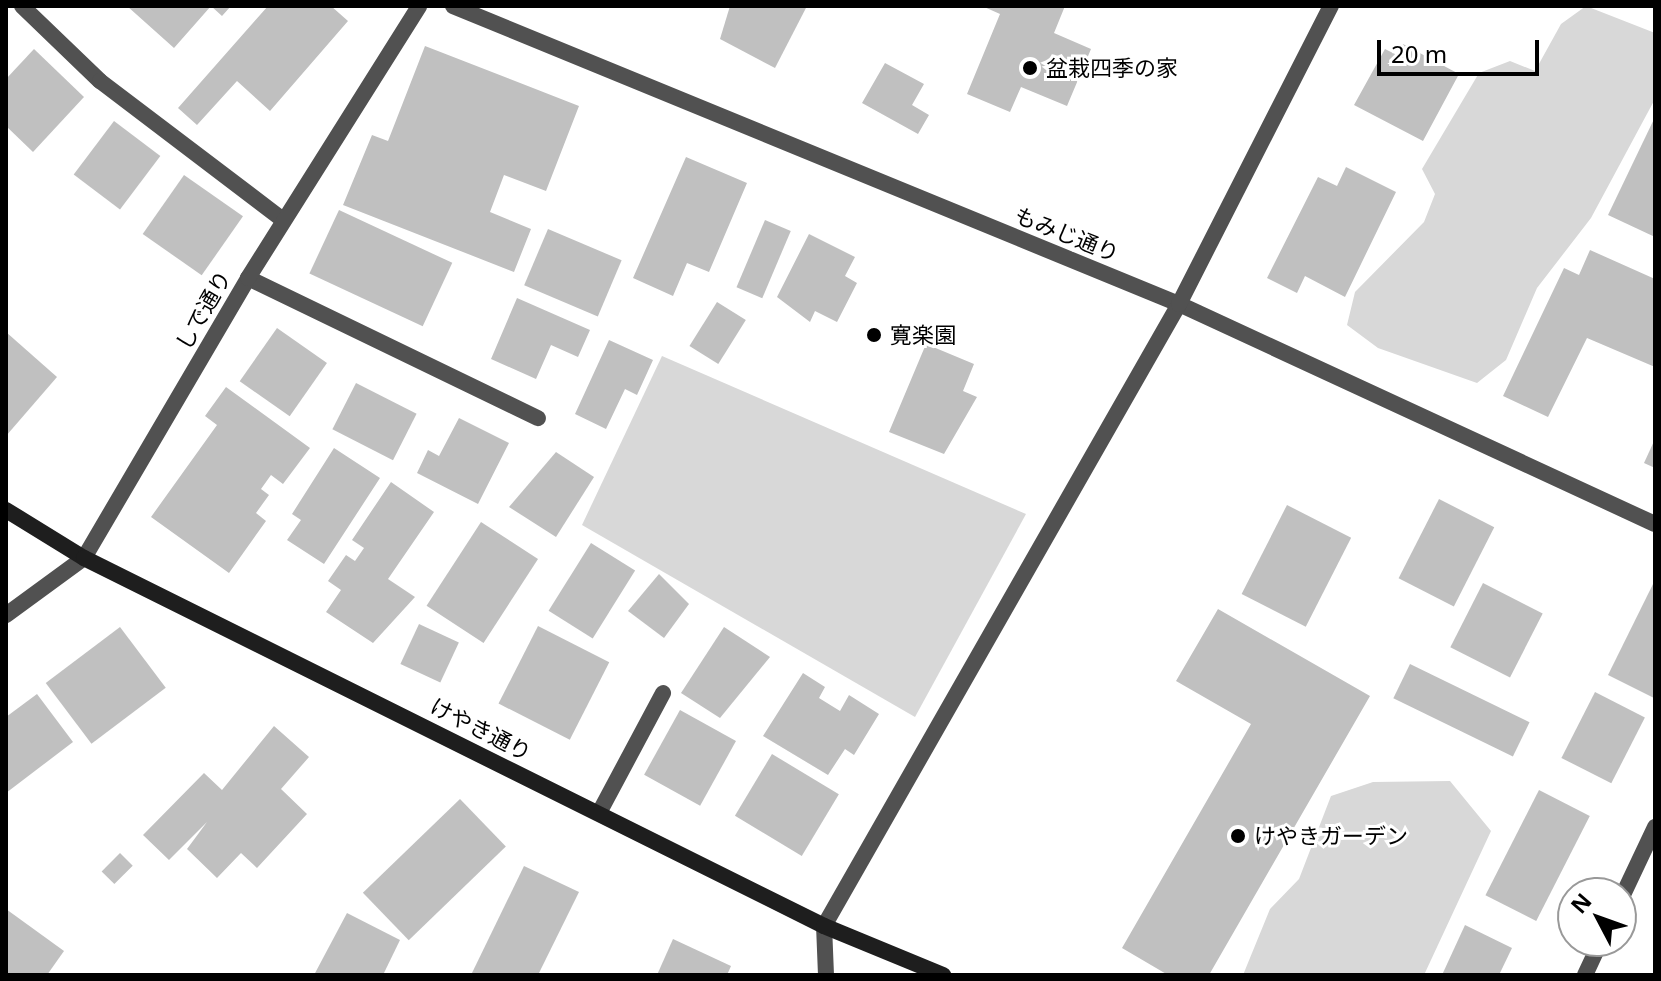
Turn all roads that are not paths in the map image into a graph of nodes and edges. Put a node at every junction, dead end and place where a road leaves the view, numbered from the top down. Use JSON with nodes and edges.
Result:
{"nodes":[{"id":1,"x":22,"y":6,"type":"edge"},
{"id":2,"x":419,"y":6,"type":"edge"},
{"id":3,"x":453,"y":6,"type":"edge"},
{"id":4,"x":1331,"y":6,"type":"edge"},
{"id":5,"x":283,"y":220,"type":"junction"},
{"id":6,"x":248,"y":278,"type":"junction"},
{"id":7,"x":1179,"y":304,"type":"junction"},
{"id":8,"x":538,"y":418,"type":"dead end"},
{"id":9,"x":6,"y":510,"type":"edge"},
{"id":10,"x":1655,"y":524,"type":"edge"},
{"id":11,"x":84,"y":558,"type":"junction"},
{"id":12,"x":6,"y":615,"type":"edge"},
{"id":13,"x":663,"y":693,"type":"dead end"},
{"id":14,"x":599,"y":813,"type":"junction"},
{"id":15,"x":1655,"y":827,"type":"edge"},
{"id":16,"x":1631,"y":877,"type":"edge"},
{"id":17,"x":824,"y":926,"type":"junction"},
{"id":18,"x":826,"y":975,"type":"edge"},
{"id":19,"x":943,"y":975,"type":"edge"}],
"edges":[{"from":1,"to":5,"type":"street"},
{"from":2,"to":5,"type":"street","name":"しで通り"},
{"from":3,"to":7,"type":"street","name":"もみじ通り"},
{"from":4,"to":7,"type":"street"},
{"from":5,"to":6,"type":"street","name":"しで通り"},
{"from":6,"to":8,"type":"street"},
{"from":6,"to":11,"type":"street","name":"しで通り"},
{"from":7,"to":10,"type":"street","name":"もみじ通り"},
{"from":7,"to":17,"type":"street"},
{"from":9,"to":11,"type":"street","name":"けやき通り"},
{"from":11,"to":12,"type":"street","name":"しで通り"},
{"from":11,"to":14,"type":"street","name":"けやき通り"},
{"from":13,"to":14,"type":"street"},
{"from":14,"to":17,"type":"street","name":"けやき通り"},
{"from":15,"to":16,"type":"street"},
{"from":17,"to":18,"type":"street"},
{"from":17,"to":19,"type":"street","name":"けやき通り"}]}
